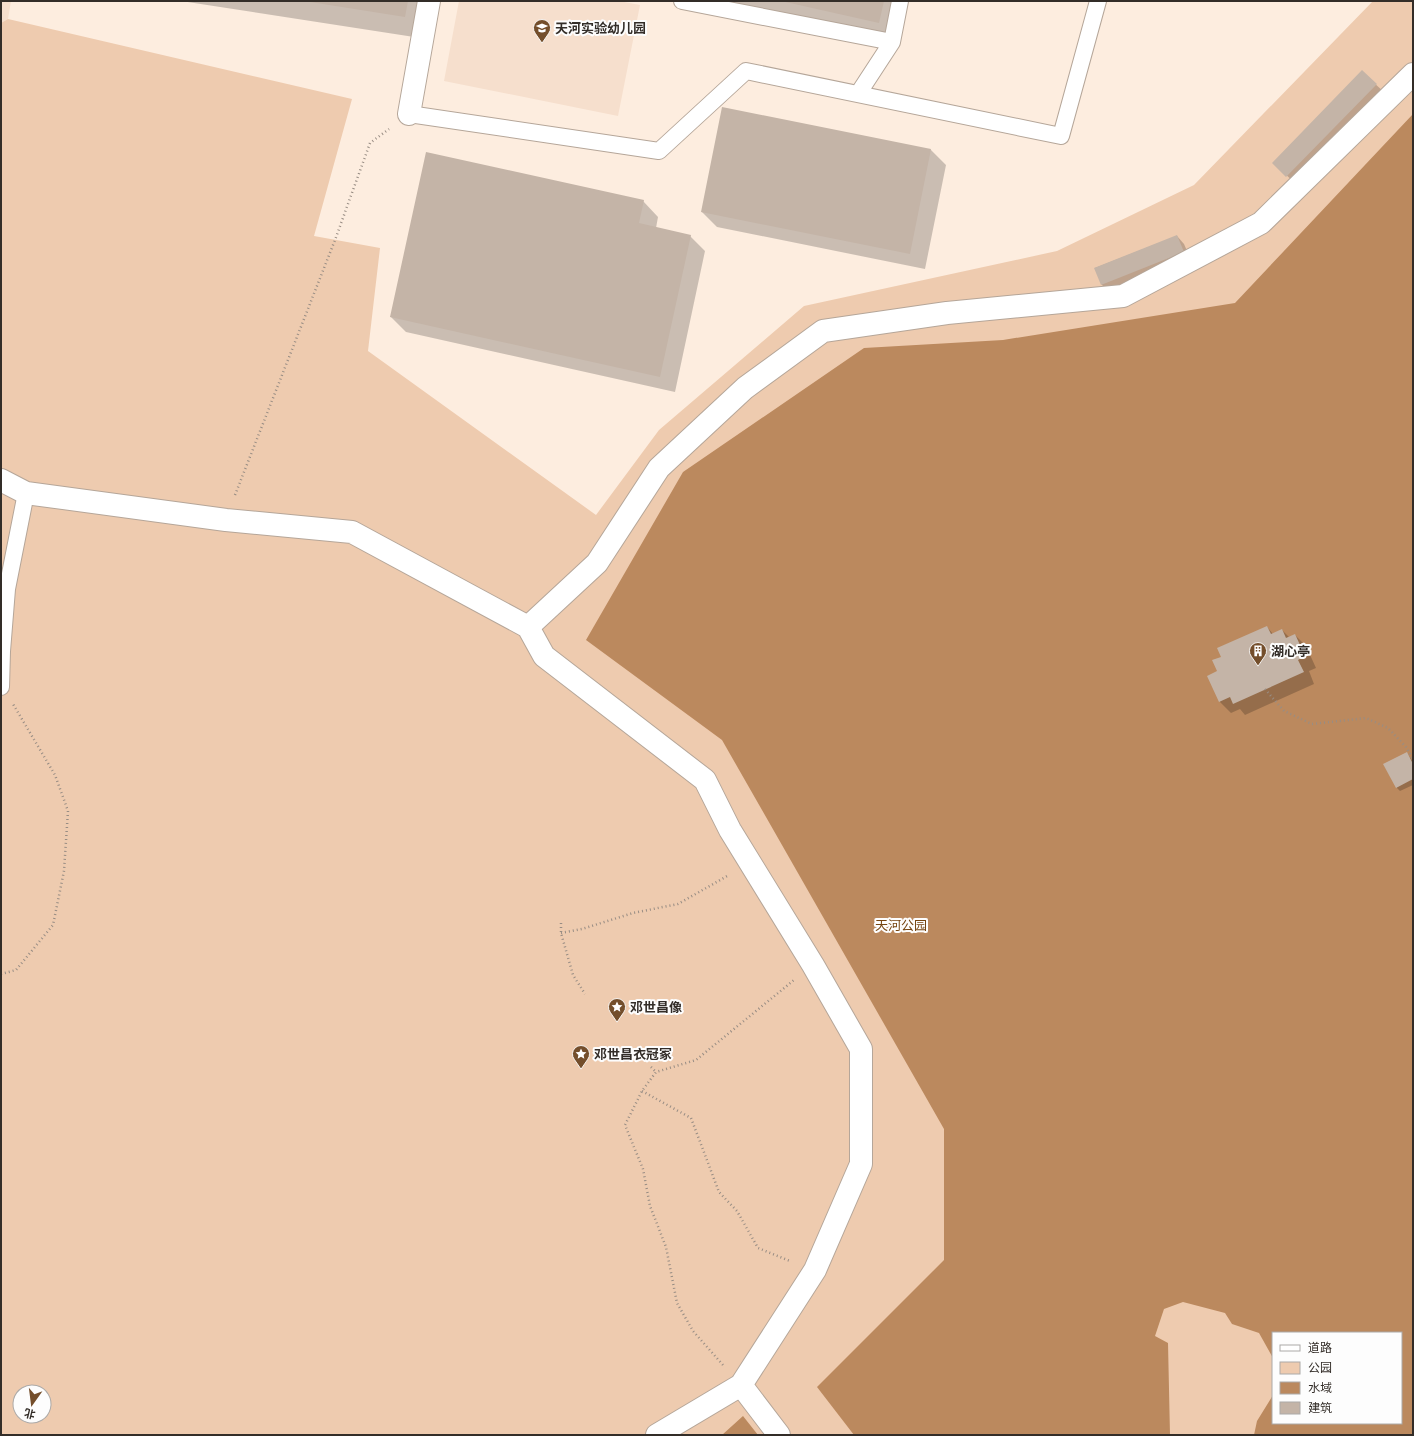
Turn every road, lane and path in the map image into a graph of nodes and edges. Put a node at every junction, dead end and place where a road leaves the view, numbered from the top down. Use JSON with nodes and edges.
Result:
{"nodes":[{"id":1,"x":429,"y":1,"type":"edge"},
{"id":2,"x":682,"y":1,"type":"edge"},
{"id":3,"x":900,"y":1,"type":"edge"},
{"id":4,"x":1098,"y":1,"type":"edge"},
{"id":5,"x":892,"y":42,"type":"junction"},
{"id":6,"x":1413,"y":74,"type":"edge"},
{"id":7,"x":858,"y":94,"type":"junction"},
{"id":8,"x":409,"y":114,"type":"junction"},
{"id":9,"x":1,"y":480,"type":"edge"},
{"id":10,"x":26,"y":493,"type":"junction"},
{"id":11,"x":226,"y":520,"type":"junction"},
{"id":12,"x":528,"y":628,"type":"junction"},
{"id":13,"x":1,"y":686,"type":"edge"},
{"id":14,"x":1265,"y":689,"type":"dead end"},
{"id":15,"x":1413,"y":759,"type":"edge"},
{"id":16,"x":751,"y":862,"type":"junction"},
{"id":17,"x":561,"y":923,"type":"dead end"},
{"id":18,"x":561,"y":933,"type":"junction"},
{"id":19,"x":813,"y":965,"type":"junction"},
{"id":20,"x":1,"y":974,"type":"edge"},
{"id":21,"x":585,"y":994,"type":"dead end"},
{"id":22,"x":651,"y":1068,"type":"dead end"},
{"id":23,"x":656,"y":1072,"type":"junction"},
{"id":24,"x":642,"y":1091,"type":"junction"},
{"id":25,"x":815,"y":1270,"type":"junction"},
{"id":26,"x":741,"y":1385,"type":"junction"},
{"id":27,"x":658,"y":1435,"type":"edge"},
{"id":28,"x":779,"y":1435,"type":"edge"}],
"edges":[{"from":1,"to":8,"type":"street"},
{"from":2,"to":5,"type":"lane"},
{"from":3,"to":5,"type":"lane"},
{"from":4,"to":7,"type":"lane"},
{"from":5,"to":7,"type":"lane"},
{"from":6,"to":12,"type":"street"},
{"from":7,"to":8,"type":"lane"},
{"from":8,"to":11,"type":"path"},
{"from":9,"to":10,"type":"street"},
{"from":10,"to":11,"type":"street"},
{"from":10,"to":13,"type":"lane"},
{"from":11,"to":12,"type":"street"},
{"from":12,"to":16,"type":"street"},
{"from":13,"to":20,"type":"path"},
{"from":14,"to":15,"type":"path"},
{"from":16,"to":18,"type":"path"},
{"from":16,"to":19,"type":"street"},
{"from":17,"to":18,"type":"path"},
{"from":18,"to":21,"type":"path"},
{"from":19,"to":23,"type":"path"},
{"from":19,"to":25,"type":"street"},
{"from":22,"to":23,"type":"path"},
{"from":23,"to":24,"type":"path"},
{"from":24,"to":25,"type":"path"},
{"from":24,"to":26,"type":"path"},
{"from":25,"to":26,"type":"street"},
{"from":26,"to":27,"type":"street"},
{"from":26,"to":28,"type":"street"}]}
